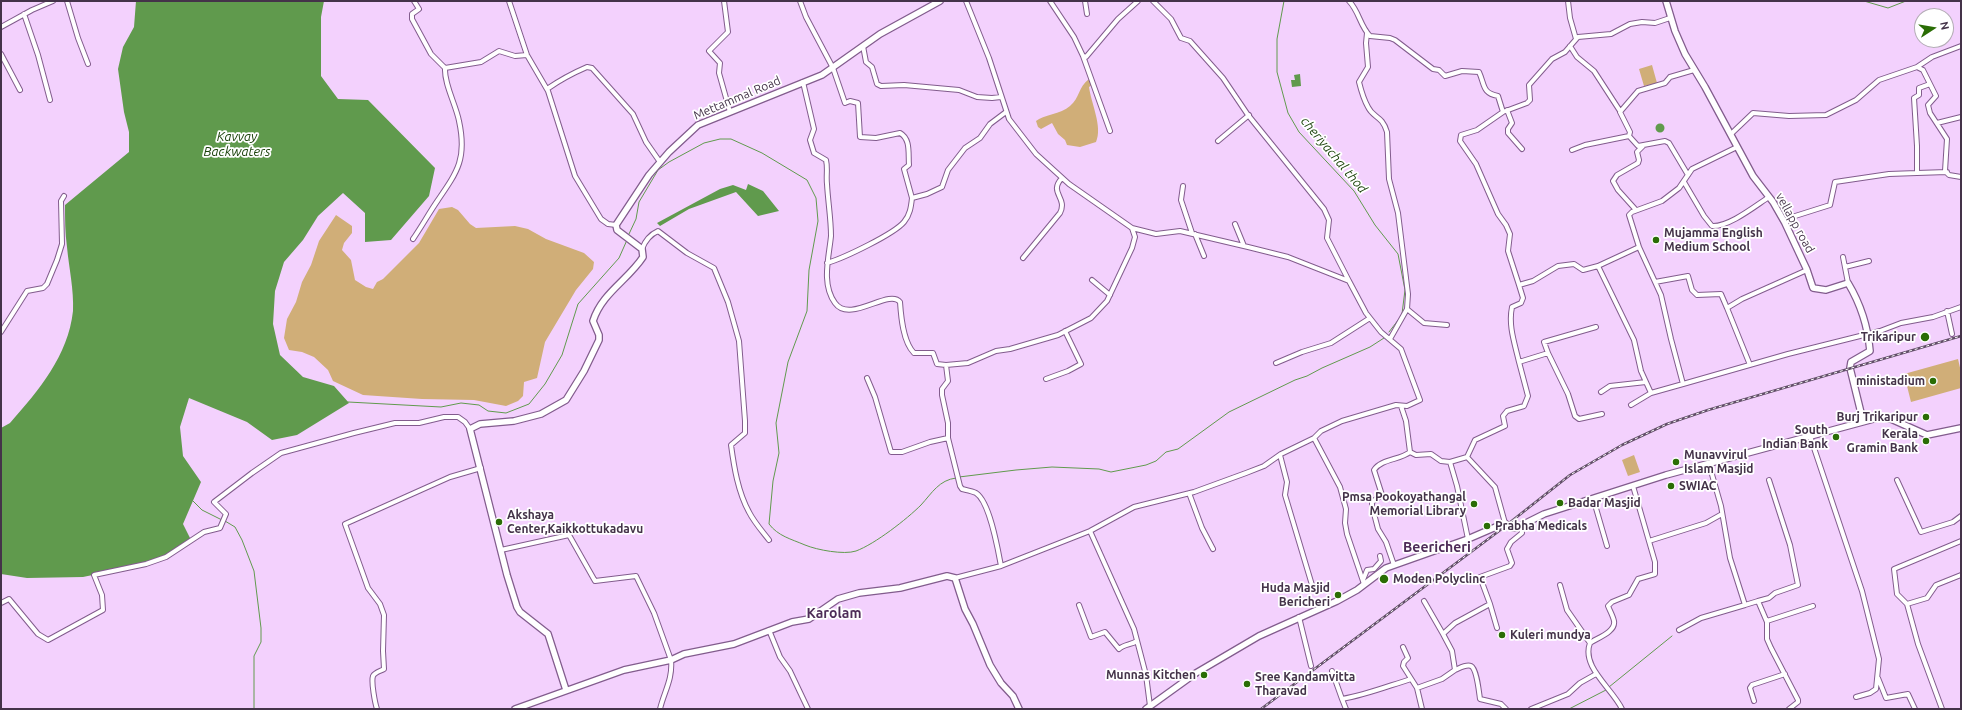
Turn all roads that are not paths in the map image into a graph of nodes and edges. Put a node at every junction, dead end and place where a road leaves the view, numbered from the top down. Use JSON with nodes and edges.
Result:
{"nodes":[{"id":1,"x":53,"y":1,"type":"edge"},
{"id":2,"x":67,"y":1,"type":"edge"},
{"id":3,"x":414,"y":1,"type":"edge"},
{"id":4,"x":509,"y":1,"type":"edge"},
{"id":5,"x":724,"y":1,"type":"edge"},
{"id":6,"x":800,"y":1,"type":"edge"},
{"id":7,"x":940,"y":1,"type":"edge"},
{"id":8,"x":966,"y":1,"type":"edge"},
{"id":9,"x":1050,"y":1,"type":"edge"},
{"id":10,"x":1085,"y":1,"type":"edge"},
{"id":11,"x":1138,"y":1,"type":"edge"},
{"id":12,"x":1153,"y":1,"type":"edge"},
{"id":13,"x":1349,"y":1,"type":"edge"},
{"id":14,"x":1568,"y":1,"type":"edge"},
{"id":15,"x":1666,"y":1,"type":"edge"},
{"id":16,"x":24,"y":14,"type":"junction"},
{"id":17,"x":1087,"y":14,"type":"dead end"},
{"id":18,"x":1670,"y":18,"type":"junction"},
{"id":19,"x":1,"y":27,"type":"edge"},
{"id":20,"x":1368,"y":34,"type":"junction"},
{"id":21,"x":1576,"y":39,"type":"junction"},
{"id":22,"x":863,"y":46,"type":"junction"},
{"id":23,"x":1570,"y":46,"type":"junction"},
{"id":24,"x":1961,"y":46,"type":"edge"},
{"id":25,"x":1,"y":54,"type":"edge"},
{"id":26,"x":527,"y":55,"type":"junction"},
{"id":27,"x":1083,"y":56,"type":"junction"},
{"id":28,"x":88,"y":64,"type":"dead end"},
{"id":29,"x":1917,"y":66,"type":"junction"},
{"id":30,"x":445,"y":68,"type":"junction"},
{"id":31,"x":833,"y":68,"type":"junction"},
{"id":32,"x":1694,"y":70,"type":"junction"},
{"id":33,"x":803,"y":82,"type":"junction"},
{"id":34,"x":1930,"y":84,"type":"junction"},
{"id":35,"x":547,"y":89,"type":"junction"},
{"id":36,"x":20,"y":90,"type":"dead end"},
{"id":37,"x":1001,"y":97,"type":"junction"},
{"id":38,"x":50,"y":100,"type":"dead end"},
{"id":39,"x":1505,"y":111,"type":"junction"},
{"id":40,"x":1620,"y":111,"type":"junction"},
{"id":41,"x":730,"y":112,"type":"junction"},
{"id":42,"x":1006,"y":112,"type":"junction"},
{"id":43,"x":1249,"y":116,"type":"junction"},
{"id":44,"x":1961,"y":118,"type":"edge"},
{"id":45,"x":1937,"y":124,"type":"junction"},
{"id":46,"x":1110,"y":131,"type":"dead end"},
{"id":47,"x":1731,"y":134,"type":"junction"},
{"id":48,"x":1629,"y":136,"type":"junction"},
{"id":49,"x":1218,"y":141,"type":"dead end"},
{"id":50,"x":1643,"y":146,"type":"junction"},
{"id":51,"x":1737,"y":147,"type":"junction"},
{"id":52,"x":1522,"y":149,"type":"dead end"},
{"id":53,"x":1572,"y":150,"type":"dead end"},
{"id":54,"x":660,"y":162,"type":"junction"},
{"id":55,"x":1947,"y":172,"type":"junction"},
{"id":56,"x":1917,"y":173,"type":"junction"},
{"id":57,"x":1688,"y":175,"type":"junction"},
{"id":58,"x":1961,"y":177,"type":"edge"},
{"id":59,"x":1062,"y":178,"type":"junction"},
{"id":60,"x":1684,"y":182,"type":"junction"},
{"id":61,"x":1183,"y":186,"type":"dead end"},
{"id":62,"x":64,"y":196,"type":"dead end"},
{"id":63,"x":1768,"y":197,"type":"junction"},
{"id":64,"x":912,"y":198,"type":"junction"},
{"id":65,"x":1636,"y":210,"type":"junction"},
{"id":66,"x":1785,"y":222,"type":"junction"},
{"id":67,"x":1235,"y":224,"type":"dead end"},
{"id":68,"x":616,"y":225,"type":"junction"},
{"id":69,"x":1132,"y":228,"type":"junction"},
{"id":70,"x":1193,"y":234,"type":"junction"},
{"id":71,"x":413,"y":239,"type":"dead end"},
{"id":72,"x":1244,"y":246,"type":"junction"},
{"id":73,"x":1639,"y":247,"type":"junction"},
{"id":74,"x":642,"y":249,"type":"junction"},
{"id":75,"x":1204,"y":256,"type":"dead end"},
{"id":76,"x":1843,"y":257,"type":"dead end"},
{"id":77,"x":1023,"y":258,"type":"dead end"},
{"id":78,"x":1869,"y":261,"type":"dead end"},
{"id":79,"x":827,"y":263,"type":"junction"},
{"id":80,"x":1598,"y":266,"type":"junction"},
{"id":81,"x":1845,"y":267,"type":"junction"},
{"id":82,"x":1807,"y":270,"type":"junction"},
{"id":83,"x":1092,"y":280,"type":"dead end"},
{"id":84,"x":1349,"y":281,"type":"junction"},
{"id":85,"x":1655,"y":282,"type":"junction"},
{"id":86,"x":1848,"y":283,"type":"junction"},
{"id":87,"x":1519,"y":285,"type":"junction"},
{"id":88,"x":1110,"y":295,"type":"junction"},
{"id":89,"x":1961,"y":307,"type":"edge"},
{"id":90,"x":1727,"y":308,"type":"junction"},
{"id":91,"x":1407,"y":309,"type":"junction"},
{"id":92,"x":1947,"y":311,"type":"junction"},
{"id":93,"x":1370,"y":318,"type":"junction"},
{"id":94,"x":1447,"y":325,"type":"dead end"},
{"id":95,"x":1596,"y":327,"type":"dead end"},
{"id":96,"x":1,"y":332,"type":"edge"},
{"id":97,"x":1065,"y":332,"type":"junction"},
{"id":98,"x":1868,"y":334,"type":"junction"},
{"id":99,"x":1952,"y":334,"type":"dead end"},
{"id":100,"x":1390,"y":339,"type":"junction"},
{"id":101,"x":1548,"y":353,"type":"junction"},
{"id":102,"x":1519,"y":362,"type":"junction"},
{"id":103,"x":1276,"y":363,"type":"dead end"},
{"id":104,"x":946,"y":365,"type":"junction"},
{"id":105,"x":1750,"y":365,"type":"junction"},
{"id":106,"x":867,"y":378,"type":"dead end"},
{"id":107,"x":1046,"y":379,"type":"dead end"},
{"id":108,"x":1646,"y":382,"type":"junction"},
{"id":109,"x":1683,"y":384,"type":"junction"},
{"id":110,"x":1601,"y":392,"type":"dead end"},
{"id":111,"x":1651,"y":393,"type":"junction"},
{"id":112,"x":1631,"y":405,"type":"dead end"},
{"id":113,"x":1401,"y":406,"type":"junction"},
{"id":114,"x":1602,"y":414,"type":"dead end"},
{"id":115,"x":1863,"y":421,"type":"junction"},
{"id":116,"x":1961,"y":428,"type":"edge"},
{"id":117,"x":470,"y":429,"type":"junction"},
{"id":118,"x":1810,"y":436,"type":"junction"},
{"id":119,"x":948,"y":438,"type":"junction"},
{"id":120,"x":1314,"y":438,"type":"junction"},
{"id":121,"x":1410,"y":452,"type":"junction"},
{"id":122,"x":1280,"y":455,"type":"junction"},
{"id":123,"x":1467,"y":457,"type":"junction"},
{"id":124,"x":1450,"y":462,"type":"junction"},
{"id":125,"x":1709,"y":464,"type":"junction"},
{"id":126,"x":481,"y":468,"type":"junction"},
{"id":127,"x":1770,"y":480,"type":"dead end"},
{"id":128,"x":1897,"y":480,"type":"dead end"},
{"id":129,"x":1633,"y":486,"type":"junction"},
{"id":130,"x":1189,"y":493,"type":"junction"},
{"id":131,"x":1593,"y":498,"type":"junction"},
{"id":132,"x":1722,"y":514,"type":"junction"},
{"id":133,"x":1961,"y":516,"type":"edge"},
{"id":134,"x":1505,"y":523,"type":"junction"},
{"id":135,"x":1521,"y":525,"type":"junction"},
{"id":136,"x":1090,"y":531,"type":"junction"},
{"id":137,"x":1468,"y":539,"type":"junction"},
{"id":138,"x":769,"y":540,"type":"dead end"},
{"id":139,"x":1649,"y":541,"type":"junction"},
{"id":140,"x":1961,"y":541,"type":"edge"},
{"id":141,"x":1607,"y":546,"type":"dead end"},
{"id":142,"x":1213,"y":549,"type":"dead end"},
{"id":143,"x":501,"y":550,"type":"junction"},
{"id":144,"x":1380,"y":556,"type":"dead end"},
{"id":145,"x":1394,"y":565,"type":"junction"},
{"id":146,"x":1001,"y":566,"type":"junction"},
{"id":147,"x":1961,"y":575,"type":"edge"},
{"id":148,"x":955,"y":578,"type":"junction"},
{"id":149,"x":1364,"y":582,"type":"junction"},
{"id":150,"x":1312,"y":585,"type":"dead end"},
{"id":151,"x":1560,"y":585,"type":"dead end"},
{"id":152,"x":1424,"y":601,"type":"dead end"},
{"id":153,"x":1758,"y":601,"type":"junction"},
{"id":154,"x":1,"y":603,"type":"edge"},
{"id":155,"x":1490,"y":604,"type":"junction"},
{"id":156,"x":1907,"y":604,"type":"junction"},
{"id":157,"x":1079,"y":605,"type":"dead end"},
{"id":158,"x":1745,"y":605,"type":"junction"},
{"id":159,"x":1813,"y":606,"type":"dead end"},
{"id":160,"x":1299,"y":617,"type":"junction"},
{"id":161,"x":1767,"y":621,"type":"junction"},
{"id":162,"x":1497,"y":628,"type":"dead end"},
{"id":163,"x":769,"y":630,"type":"junction"},
{"id":164,"x":1679,"y":630,"type":"dead end"},
{"id":165,"x":1443,"y":634,"type":"junction"},
{"id":166,"x":1137,"y":641,"type":"junction"},
{"id":167,"x":1590,"y":643,"type":"junction"},
{"id":168,"x":1403,"y":647,"type":"dead end"},
{"id":169,"x":671,"y":660,"type":"junction"},
{"id":170,"x":1310,"y":666,"type":"dead end"},
{"id":171,"x":1455,"y":670,"type":"junction"},
{"id":172,"x":1332,"y":671,"type":"dead end"},
{"id":173,"x":1596,"y":674,"type":"junction"},
{"id":174,"x":1785,"y":674,"type":"junction"},
{"id":175,"x":1877,"y":677,"type":"junction"},
{"id":176,"x":1411,"y":678,"type":"junction"},
{"id":177,"x":1417,"y":688,"type":"junction"},
{"id":178,"x":566,"y":690,"type":"junction"},
{"id":179,"x":1856,"y":697,"type":"dead end"},
{"id":180,"x":1342,"y":699,"type":"junction"},
{"id":181,"x":1754,"y":701,"type":"dead end"},
{"id":182,"x":1148,"y":708,"type":"edge"},
{"id":183,"x":377,"y":709,"type":"edge"},
{"id":184,"x":515,"y":709,"type":"edge"},
{"id":185,"x":660,"y":709,"type":"edge"},
{"id":186,"x":808,"y":709,"type":"edge"},
{"id":187,"x":1018,"y":709,"type":"edge"},
{"id":188,"x":1346,"y":709,"type":"edge"},
{"id":189,"x":1422,"y":709,"type":"edge"},
{"id":190,"x":1506,"y":709,"type":"edge"},
{"id":191,"x":1531,"y":709,"type":"edge"},
{"id":192,"x":1622,"y":709,"type":"edge"},
{"id":193,"x":1789,"y":709,"type":"edge"},
{"id":194,"x":1915,"y":709,"type":"edge"},
{"id":195,"x":1942,"y":709,"type":"edge"}],
"edges":[{"from":1,"to":16,"type":"street"},
{"from":2,"to":28,"type":"street"},
{"from":3,"to":30,"type":"street"},
{"from":4,"to":26,"type":"street"},
{"from":5,"to":41,"type":"street"},
{"from":6,"to":31,"type":"street"},
{"from":7,"to":22,"type":"main road","name":"Mettammal Road"},
{"from":8,"to":37,"type":"street"},
{"from":9,"to":27,"type":"street"},
{"from":10,"to":17,"type":"street"},
{"from":11,"to":27,"type":"street"},
{"from":12,"to":43,"type":"street"},
{"from":13,"to":20,"type":"street"},
{"from":14,"to":21,"type":"street"},
{"from":15,"to":18,"type":"main road","name":"vellapp road"},
{"from":16,"to":19,"type":"street"},
{"from":16,"to":38,"type":"street"},
{"from":18,"to":21,"type":"street"},
{"from":18,"to":32,"type":"main road","name":"vellapp road"},
{"from":20,"to":39,"type":"street"},
{"from":20,"to":91,"type":"street"},
{"from":21,"to":23,"type":"street"},
{"from":22,"to":31,"type":"main road","name":"Mettammal Road"},
{"from":22,"to":37,"type":"street"},
{"from":23,"to":39,"type":"street"},
{"from":23,"to":40,"type":"street"},
{"from":24,"to":29,"type":"street"},
{"from":25,"to":36,"type":"street"},
{"from":26,"to":30,"type":"street"},
{"from":26,"to":35,"type":"street"},
{"from":27,"to":46,"type":"street"},
{"from":29,"to":34,"type":"street"},
{"from":29,"to":47,"type":"street"},
{"from":30,"to":71,"type":"street"},
{"from":31,"to":33,"type":"main road","name":"Mettammal Road"},
{"from":31,"to":64,"type":"street"},
{"from":32,"to":40,"type":"street"},
{"from":32,"to":47,"type":"main road","name":"vellapp road"},
{"from":33,"to":41,"type":"main road","name":"Mettammal Road"},
{"from":33,"to":79,"type":"street"},
{"from":34,"to":45,"type":"street"},
{"from":34,"to":56,"type":"street"},
{"from":35,"to":54,"type":"street"},
{"from":35,"to":68,"type":"street"},
{"from":37,"to":42,"type":"street"},
{"from":39,"to":52,"type":"street"},
{"from":39,"to":87,"type":"street"},
{"from":40,"to":48,"type":"street"},
{"from":41,"to":54,"type":"main road","name":"Mettammal Road"},
{"from":42,"to":59,"type":"street"},
{"from":42,"to":64,"type":"street"},
{"from":43,"to":49,"type":"street"},
{"from":43,"to":84,"type":"street"},
{"from":44,"to":45,"type":"street"},
{"from":45,"to":55,"type":"street"},
{"from":47,"to":51,"type":"main road","name":"vellapp road"},
{"from":48,"to":50,"type":"street"},
{"from":48,"to":53,"type":"street"},
{"from":50,"to":57,"type":"street"},
{"from":50,"to":65,"type":"street"},
{"from":51,"to":57,"type":"street"},
{"from":51,"to":63,"type":"main road","name":"vellapp road"},
{"from":54,"to":68,"type":"main road","name":"Mettammal Road"},
{"from":55,"to":56,"type":"street"},
{"from":55,"to":58,"type":"street"},
{"from":56,"to":66,"type":"street"},
{"from":57,"to":60,"type":"street"},
{"from":59,"to":69,"type":"street"},
{"from":59,"to":77,"type":"street"},
{"from":60,"to":63,"type":"street"},
{"from":60,"to":65,"type":"street"},
{"from":61,"to":70,"type":"street"},
{"from":62,"to":96,"type":"street"},
{"from":63,"to":66,"type":"main road","name":"vellapp road"},
{"from":64,"to":79,"type":"street"},
{"from":65,"to":73,"type":"street"},
{"from":66,"to":82,"type":"main road","name":"vellapp road"},
{"from":67,"to":72,"type":"street"},
{"from":68,"to":74,"type":"main road"},
{"from":69,"to":70,"type":"street"},
{"from":69,"to":88,"type":"street"},
{"from":70,"to":72,"type":"street"},
{"from":70,"to":75,"type":"street"},
{"from":72,"to":84,"type":"street"},
{"from":73,"to":80,"type":"street"},
{"from":73,"to":85,"type":"street"},
{"from":74,"to":117,"type":"main road"},
{"from":74,"to":138,"type":"street"},
{"from":76,"to":81,"type":"street"},
{"from":78,"to":81,"type":"street"},
{"from":79,"to":104,"type":"street"},
{"from":80,"to":87,"type":"street"},
{"from":80,"to":108,"type":"street"},
{"from":81,"to":86,"type":"street"},
{"from":82,"to":86,"type":"main road","name":"vellapp road"},
{"from":82,"to":90,"type":"street"},
{"from":83,"to":88,"type":"street"},
{"from":84,"to":93,"type":"street"},
{"from":85,"to":90,"type":"street"},
{"from":85,"to":109,"type":"street"},
{"from":86,"to":98,"type":"main road"},
{"from":87,"to":102,"type":"street"},
{"from":88,"to":97,"type":"street"},
{"from":89,"to":92,"type":"street"},
{"from":90,"to":105,"type":"street"},
{"from":91,"to":94,"type":"street"},
{"from":91,"to":100,"type":"street"},
{"from":92,"to":98,"type":"street"},
{"from":92,"to":99,"type":"street"},
{"from":93,"to":100,"type":"street"},
{"from":93,"to":103,"type":"street"},
{"from":95,"to":101,"type":"street"},
{"from":97,"to":104,"type":"street"},
{"from":97,"to":107,"type":"street"},
{"from":98,"to":105,"type":"street"},
{"from":98,"to":115,"type":"main road"},
{"from":100,"to":113,"type":"street"},
{"from":101,"to":102,"type":"street"},
{"from":101,"to":114,"type":"street"},
{"from":102,"to":123,"type":"street"},
{"from":104,"to":119,"type":"street"},
{"from":105,"to":109,"type":"street"},
{"from":106,"to":119,"type":"street"},
{"from":108,"to":110,"type":"street"},
{"from":108,"to":111,"type":"street"},
{"from":109,"to":111,"type":"street"},
{"from":111,"to":112,"type":"street"},
{"from":113,"to":120,"type":"street"},
{"from":113,"to":121,"type":"street"},
{"from":115,"to":116,"type":"main road"},
{"from":115,"to":118,"type":"main road"},
{"from":117,"to":126,"type":"main road"},
{"from":117,"to":154,"type":"street"},
{"from":118,"to":125,"type":"main road"},
{"from":118,"to":175,"type":"street"},
{"from":119,"to":146,"type":"street"},
{"from":120,"to":122,"type":"street"},
{"from":120,"to":149,"type":"street"},
{"from":121,"to":124,"type":"street"},
{"from":121,"to":145,"type":"street"},
{"from":122,"to":130,"type":"street"},
{"from":122,"to":150,"type":"street"},
{"from":123,"to":124,"type":"street"},
{"from":123,"to":134,"type":"street"},
{"from":124,"to":137,"type":"street"},
{"from":125,"to":129,"type":"main road"},
{"from":125,"to":132,"type":"street"},
{"from":126,"to":143,"type":"main road"},
{"from":126,"to":183,"type":"street"},
{"from":127,"to":153,"type":"street"},
{"from":128,"to":133,"type":"street"},
{"from":129,"to":131,"type":"main road"},
{"from":129,"to":139,"type":"street"},
{"from":130,"to":136,"type":"street"},
{"from":130,"to":142,"type":"street"},
{"from":131,"to":135,"type":"main road"},
{"from":131,"to":141,"type":"street"},
{"from":132,"to":139,"type":"street"},
{"from":132,"to":158,"type":"street"},
{"from":134,"to":135,"type":"main road"},
{"from":134,"to":137,"type":"main road"},
{"from":135,"to":155,"type":"street"},
{"from":136,"to":146,"type":"street"},
{"from":136,"to":166,"type":"street"},
{"from":137,"to":145,"type":"main road"},
{"from":139,"to":167,"type":"street"},
{"from":140,"to":156,"type":"street"},
{"from":143,"to":169,"type":"street"},
{"from":143,"to":178,"type":"main road"},
{"from":144,"to":149,"type":"street"},
{"from":145,"to":149,"type":"main road"},
{"from":146,"to":148,"type":"street"},
{"from":147,"to":156,"type":"street"},
{"from":148,"to":163,"type":"main road"},
{"from":148,"to":187,"type":"main road"},
{"from":149,"to":160,"type":"main road"},
{"from":151,"to":167,"type":"street"},
{"from":152,"to":165,"type":"street"},
{"from":153,"to":158,"type":"street"},
{"from":153,"to":161,"type":"street"},
{"from":155,"to":162,"type":"street"},
{"from":155,"to":165,"type":"street"},
{"from":156,"to":195,"type":"street"},
{"from":157,"to":166,"type":"street"},
{"from":158,"to":164,"type":"street"},
{"from":159,"to":161,"type":"street"},
{"from":160,"to":170,"type":"street"},
{"from":160,"to":182,"type":"main road"},
{"from":161,"to":174,"type":"street"},
{"from":163,"to":169,"type":"main road"},
{"from":163,"to":186,"type":"street"},
{"from":165,"to":171,"type":"street"},
{"from":166,"to":182,"type":"street"},
{"from":167,"to":173,"type":"street"},
{"from":168,"to":176,"type":"street"},
{"from":169,"to":178,"type":"main road"},
{"from":169,"to":185,"type":"street"},
{"from":171,"to":177,"type":"street"},
{"from":171,"to":190,"type":"street"},
{"from":172,"to":180,"type":"street"},
{"from":173,"to":191,"type":"street"},
{"from":173,"to":192,"type":"street"},
{"from":174,"to":181,"type":"street"},
{"from":174,"to":193,"type":"street"},
{"from":175,"to":179,"type":"street"},
{"from":175,"to":194,"type":"street"},
{"from":176,"to":177,"type":"street"},
{"from":176,"to":180,"type":"street"},
{"from":177,"to":189,"type":"street"},
{"from":178,"to":184,"type":"main road"},
{"from":180,"to":188,"type":"street"}]}
